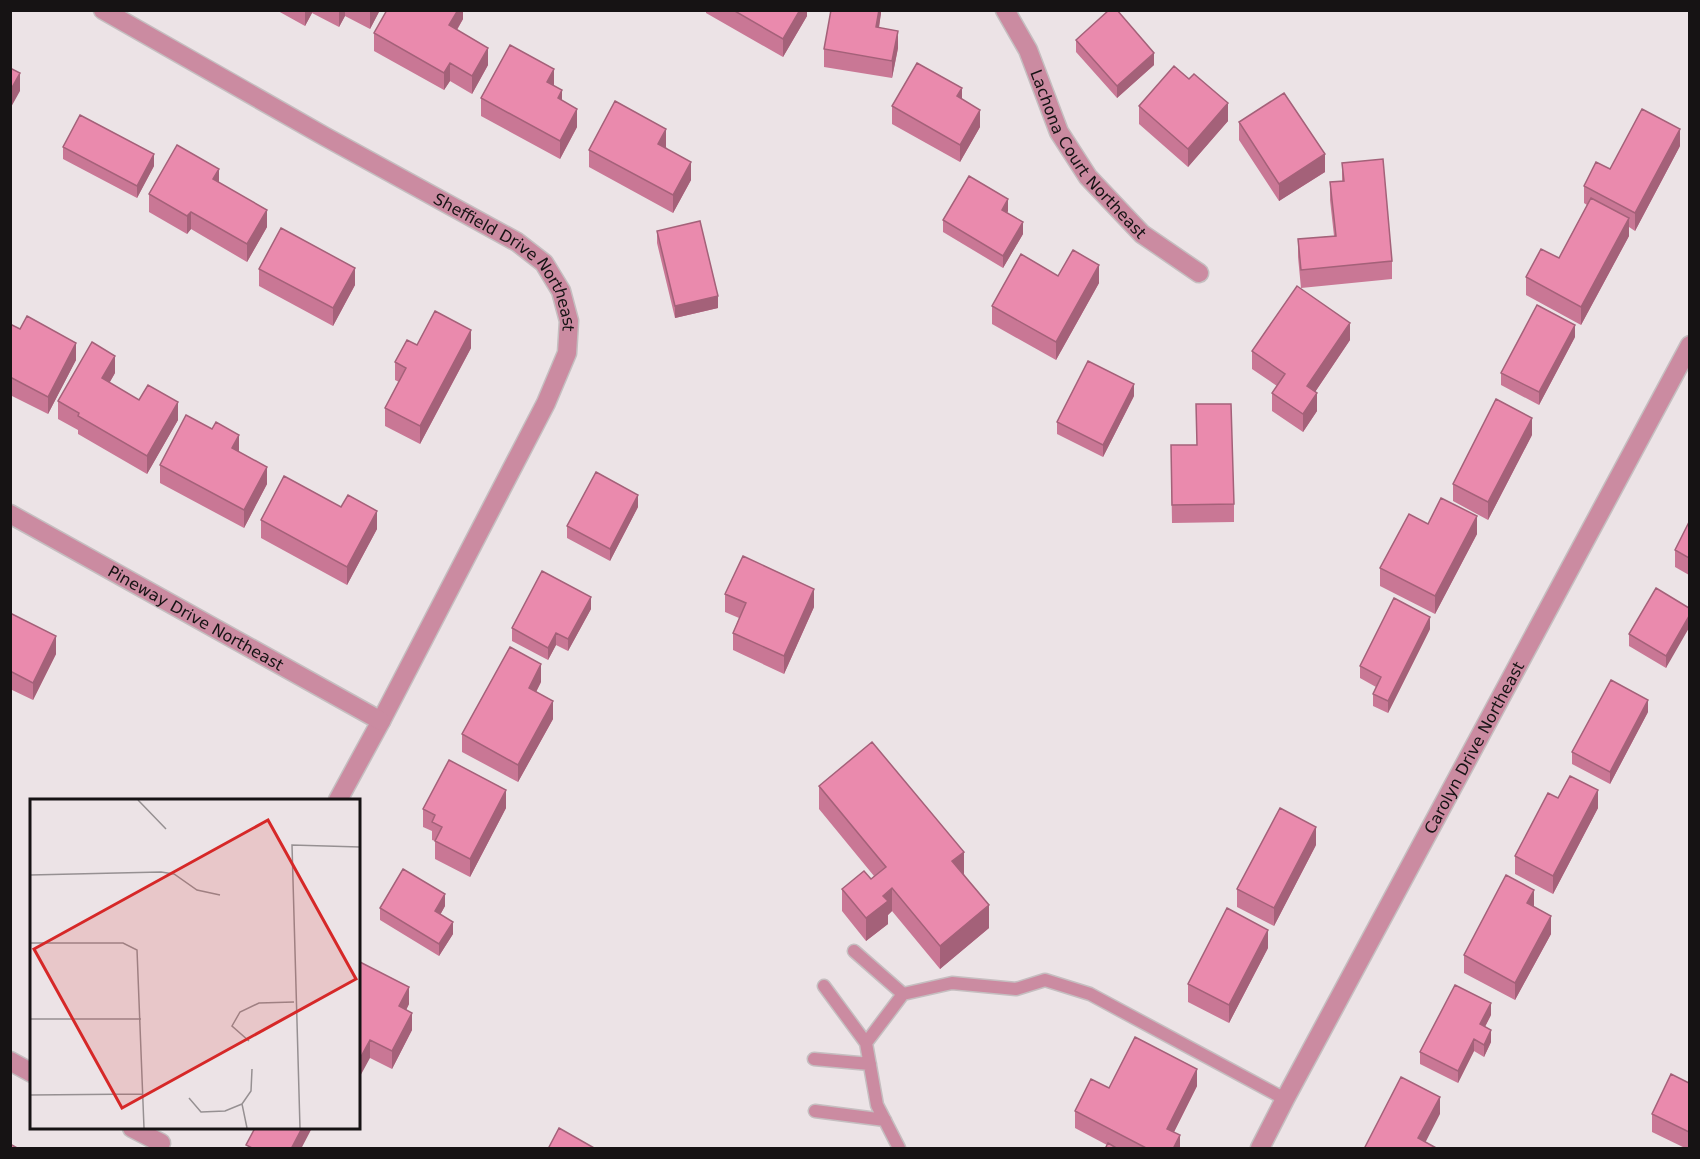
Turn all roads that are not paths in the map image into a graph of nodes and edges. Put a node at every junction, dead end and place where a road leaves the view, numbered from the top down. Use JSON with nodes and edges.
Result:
{"nodes":[{"id":1,"x":103,"y":10,"type":"edge"},
{"id":2,"x":1005,"y":10,"type":"edge"},
{"id":3,"x":1199,"y":273,"type":"dead end"},
{"id":4,"x":1689,"y":345,"type":"edge"},
{"id":5,"x":10,"y":514,"type":"edge"},
{"id":6,"x":381,"y":722,"type":"junction"},
{"id":7,"x":339,"y":799,"type":"edge"},
{"id":8,"x":854,"y":951,"type":"dead end"},
{"id":9,"x":824,"y":986,"type":"dead end"},
{"id":10,"x":903,"y":994,"type":"junction"},
{"id":11,"x":866,"y":1043,"type":"junction"},
{"id":12,"x":813,"y":1059,"type":"dead end"},
{"id":13,"x":10,"y":1061,"type":"edge"},
{"id":14,"x":870,"y":1064,"type":"junction"},
{"id":15,"x":30,"y":1072,"type":"edge"},
{"id":16,"x":1285,"y":1100,"type":"junction"},
{"id":17,"x":815,"y":1111,"type":"dead end"},
{"id":18,"x":885,"y":1119,"type":"junction"},
{"id":19,"x":134,"y":1129,"type":"edge"},
{"id":20,"x":162,"y":1140,"type":"edge"},
{"id":21,"x":899,"y":1149,"type":"edge"},
{"id":22,"x":1260,"y":1149,"type":"edge"}],
"edges":[{"from":1,"to":6,"type":"street","name":"Sheffield Drive Northeast"},
{"from":2,"to":3,"type":"street","name":"Lachona Court Northeast"},
{"from":4,"to":16,"type":"street","name":"Carolyn Drive Northeast"},
{"from":5,"to":6,"type":"street","name":"Pineway Drive Northeast"},
{"from":6,"to":7,"type":"street","name":"Sheffield Drive Northeast"},
{"from":8,"to":10,"type":"lane"},
{"from":9,"to":11,"type":"lane"},
{"from":10,"to":11,"type":"lane"},
{"from":10,"to":16,"type":"lane"},
{"from":11,"to":14,"type":"lane"},
{"from":12,"to":14,"type":"lane"},
{"from":13,"to":15,"type":"street"},
{"from":14,"to":18,"type":"lane"},
{"from":16,"to":22,"type":"street","name":"Carolyn Drive Northeast"},
{"from":17,"to":18,"type":"lane"},
{"from":18,"to":21,"type":"lane"},
{"from":19,"to":20,"type":"street"}]}
